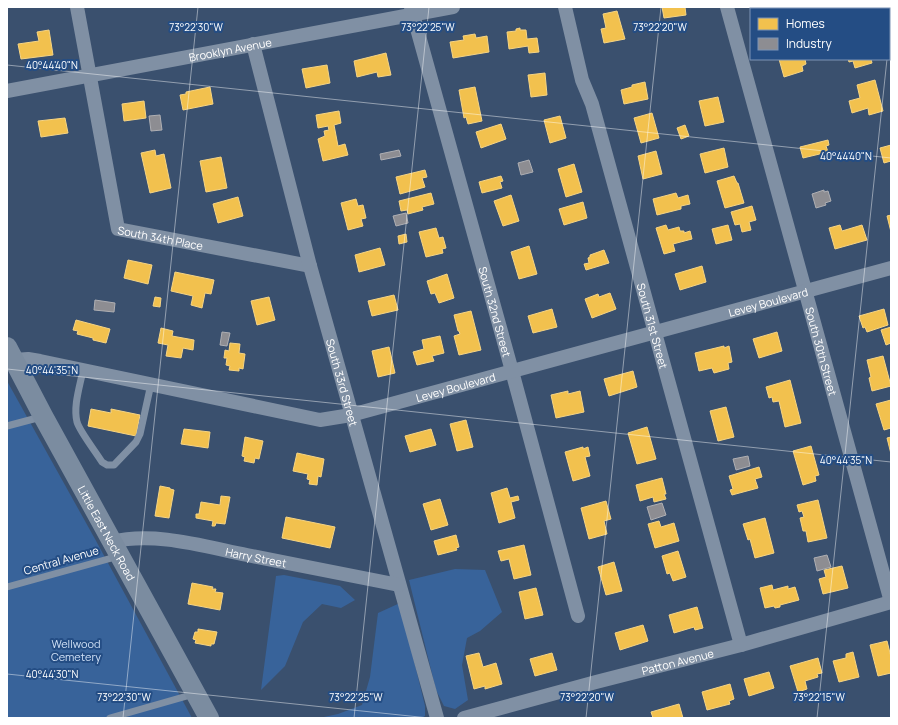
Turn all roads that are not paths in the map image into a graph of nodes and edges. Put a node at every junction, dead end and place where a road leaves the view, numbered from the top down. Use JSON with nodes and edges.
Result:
{"nodes":[{"id":1,"x":77,"y":7,"type":"edge"},
{"id":2,"x":453,"y":7,"type":"edge"},
{"id":3,"x":565,"y":7,"type":"edge"},
{"id":4,"x":727,"y":7,"type":"edge"},
{"id":5,"x":411,"y":11,"type":"edge"},
{"id":6,"x":253,"y":44,"type":"junction"},
{"id":7,"x":89,"y":75,"type":"junction"},
{"id":8,"x":7,"y":91,"type":"edge"},
{"id":9,"x":310,"y":266,"type":"junction"},
{"id":10,"x":891,"y":268,"type":"edge"},
{"id":11,"x":806,"y":292,"type":"junction"},
{"id":12,"x":654,"y":333,"type":"junction"},
{"id":13,"x":11,"y":353,"type":"edge"},
{"id":14,"x":83,"y":370,"type":"junction"},
{"id":15,"x":512,"y":371,"type":"junction"},
{"id":16,"x":151,"y":384,"type":"junction"},
{"id":17,"x":351,"y":415,"type":"junction"},
{"id":18,"x":43,"y":416,"type":"junction"},
{"id":19,"x":7,"y":426,"type":"edge"},
{"id":20,"x":116,"y":548,"type":"junction"},
{"id":21,"x":399,"y":585,"type":"junction"},
{"id":22,"x":7,"y":587,"type":"edge"},
{"id":23,"x":891,"y":602,"type":"edge"},
{"id":24,"x":578,"y":616,"type":"dead end"},
{"id":25,"x":740,"y":645,"type":"junction"},
{"id":26,"x":196,"y":694,"type":"junction"},
{"id":27,"x":110,"y":718,"type":"edge"},
{"id":28,"x":209,"y":718,"type":"edge"},
{"id":29,"x":438,"y":718,"type":"edge"},
{"id":30,"x":464,"y":718,"type":"edge"}],
"edges":[{"from":1,"to":7,"type":"street"},
{"from":2,"to":5,"type":"street","name":"Brooklyn Avenue"},
{"from":3,"to":12,"type":"street","name":"South 31st Street"},
{"from":4,"to":11,"type":"street","name":"South 30th Street"},
{"from":5,"to":6,"type":"street","name":"Brooklyn Avenue"},
{"from":5,"to":15,"type":"street","name":"South 32nd Street"},
{"from":6,"to":7,"type":"street","name":"Brooklyn Avenue"},
{"from":6,"to":9,"type":"street","name":"South 33rd Street"},
{"from":7,"to":8,"type":"street","name":"Brooklyn Avenue"},
{"from":7,"to":9,"type":"street","name":"South 34th Place"},
{"from":9,"to":17,"type":"street","name":"South 33rd Street"},
{"from":10,"to":11,"type":"street","name":"Levey Boulevard"},
{"from":11,"to":12,"type":"street","name":"Levey Boulevard"},
{"from":11,"to":23,"type":"street","name":"South 30th Street"},
{"from":12,"to":15,"type":"street","name":"Levey Boulevard"},
{"from":12,"to":25,"type":"street","name":"South 31st Street"},
{"from":13,"to":14,"type":"street","name":"Levey Boulevard"},
{"from":13,"to":18,"type":"main road","name":"Little East Neck Road"},
{"from":14,"to":16,"type":"street","name":"Levey Boulevard"},
{"from":14,"to":16,"type":"lane"},
{"from":15,"to":17,"type":"street","name":"Levey Boulevard"},
{"from":15,"to":24,"type":"street","name":"South 32nd Street"},
{"from":16,"to":17,"type":"street","name":"Levey Boulevard"},
{"from":17,"to":21,"type":"street","name":"South 33rd Street"},
{"from":18,"to":19,"type":"lane"},
{"from":18,"to":20,"type":"main road","name":"Little East Neck Road"},
{"from":20,"to":21,"type":"street","name":"Harry Street"},
{"from":20,"to":22,"type":"lane","name":"Central Avenue"},
{"from":20,"to":26,"type":"main road","name":"Little East Neck Road"},
{"from":21,"to":29,"type":"street","name":"South 33rd Street"},
{"from":23,"to":25,"type":"street","name":"Patton Avenue"},
{"from":25,"to":30,"type":"street","name":"Patton Avenue"},
{"from":26,"to":27,"type":"lane"},
{"from":26,"to":28,"type":"main road","name":"Little East Neck Road"}]}
